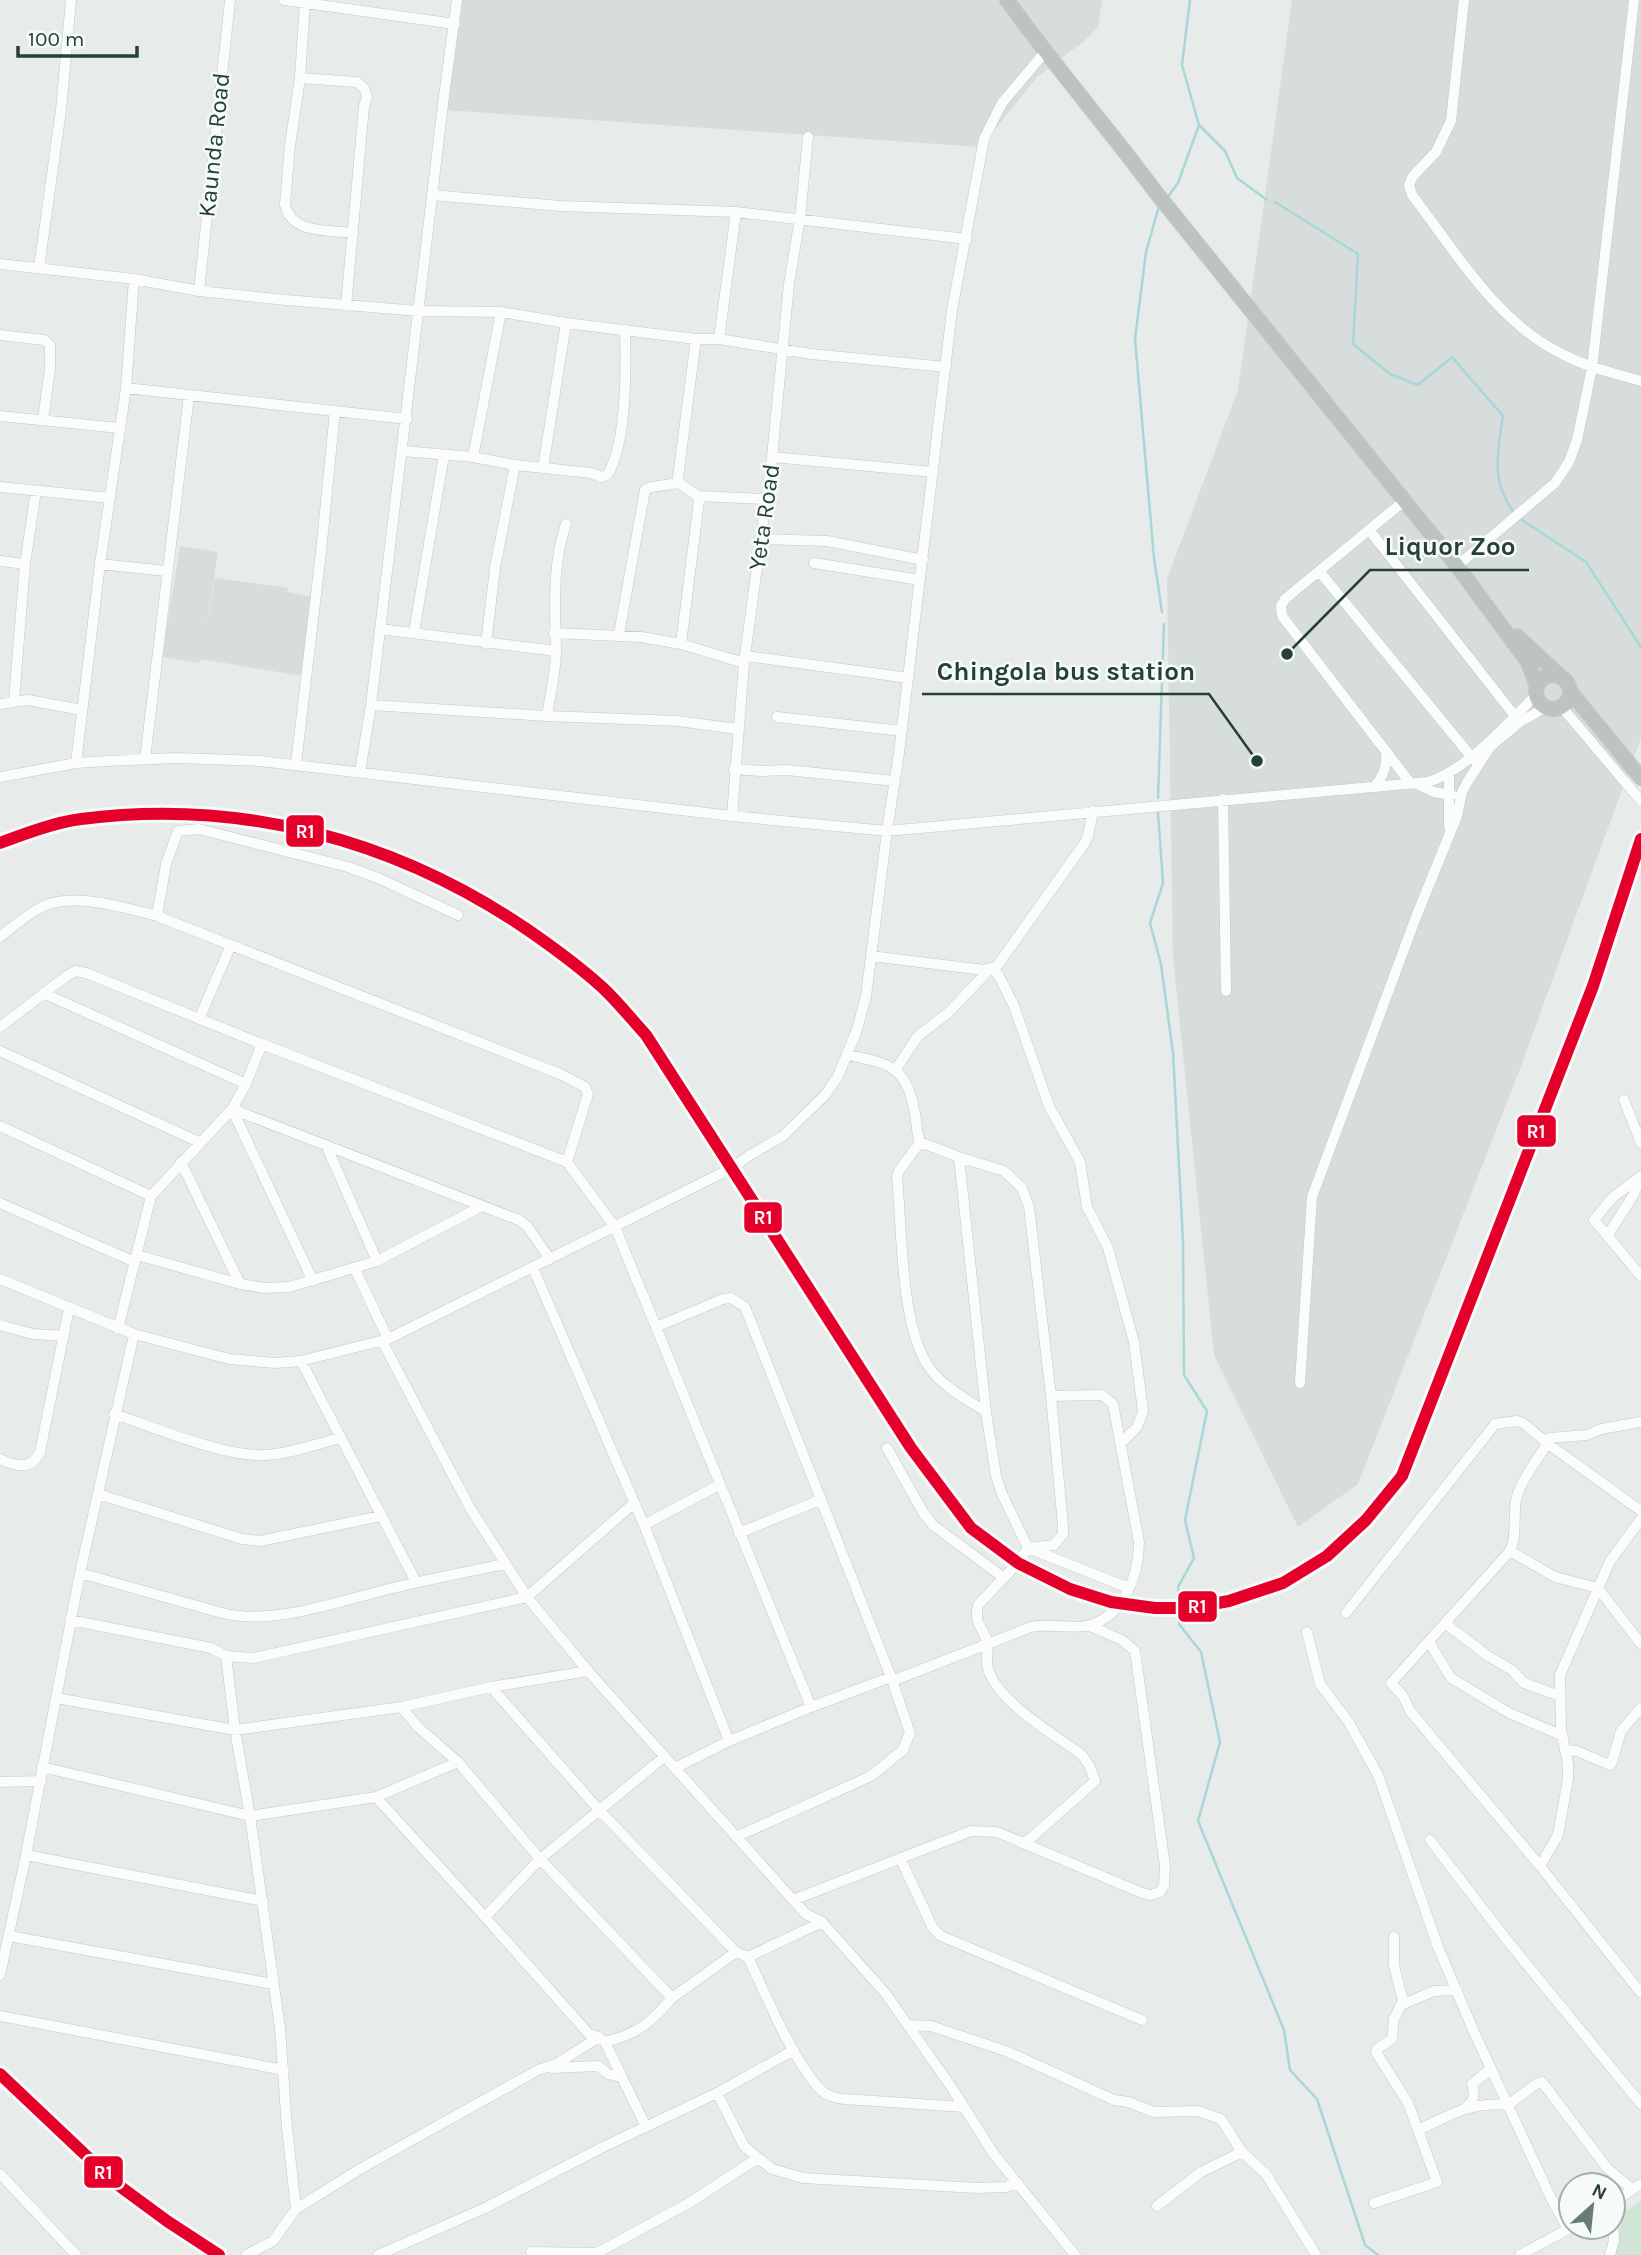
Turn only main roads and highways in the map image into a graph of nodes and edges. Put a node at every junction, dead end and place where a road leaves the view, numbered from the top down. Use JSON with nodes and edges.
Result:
{"nodes":[{"id":1,"x":1007,"y":0,"type":"edge"},
{"id":2,"x":1493,"y":613,"type":"junction"},
{"id":3,"x":1560,"y":676,"type":"junction"},
{"id":4,"x":1536,"y":691,"type":"junction"},
{"id":5,"x":1570,"y":691,"type":"junction"},
{"id":6,"x":1555,"y":710,"type":"junction"},
{"id":7,"x":1610,"y":740,"type":"junction"},
{"id":8,"x":1641,"y":778,"type":"edge"}],
"edges":[{"from":1,"to":2,"type":"highway"},
{"from":2,"to":3,"type":"highway"},
{"from":2,"to":4,"type":"highway"},
{"from":3,"to":4,"type":"highway"},
{"from":3,"to":5,"type":"highway"},
{"from":4,"to":6,"type":"highway"},
{"from":5,"to":6,"type":"highway"},
{"from":5,"to":7,"type":"highway"},
{"from":6,"to":7,"type":"highway"},
{"from":7,"to":8,"type":"highway"}]}
